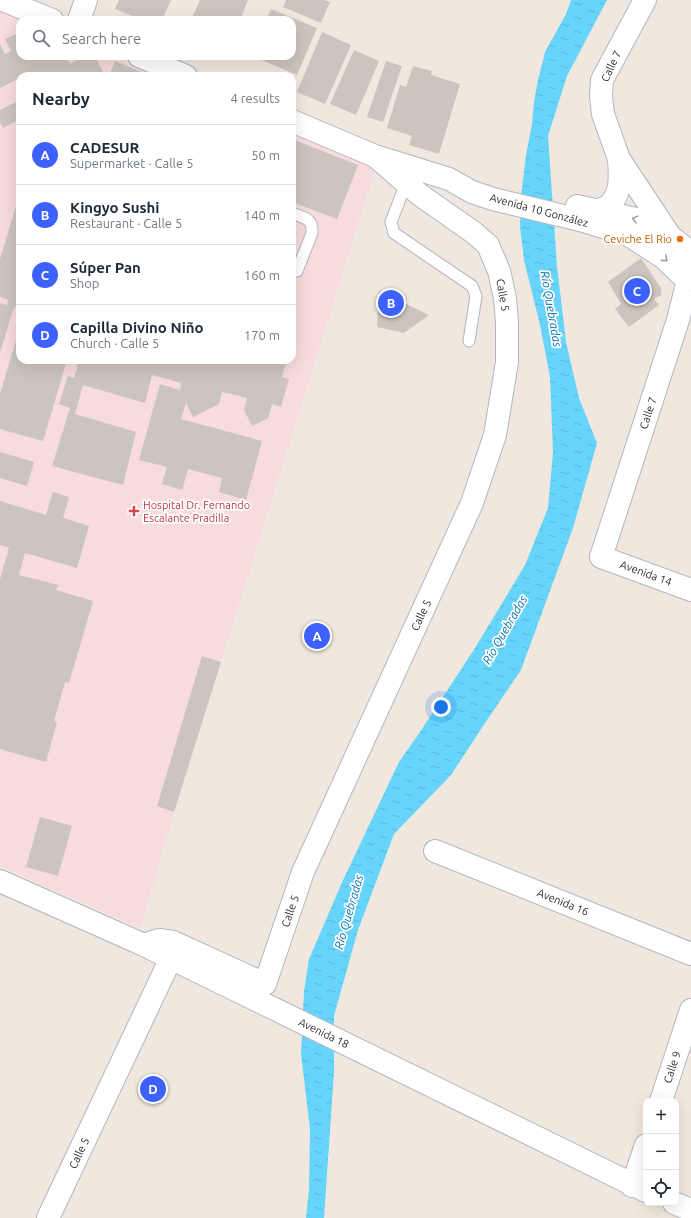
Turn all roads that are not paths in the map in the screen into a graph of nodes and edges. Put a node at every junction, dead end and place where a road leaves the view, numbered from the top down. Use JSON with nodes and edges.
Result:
{"nodes":[{"id":1,"x":3,"y":0,"type":"edge"},
{"id":2,"x":86,"y":0,"type":"edge"},
{"id":3,"x":645,"y":0,"type":"edge"},
{"id":4,"x":42,"y":16,"type":"edge"},
{"id":5,"x":80,"y":16,"type":"edge"},
{"id":6,"x":148,"y":60,"type":"edge"},
{"id":7,"x":177,"y":72,"type":"edge"},
{"id":8,"x":296,"y":123,"type":"edge"},
{"id":9,"x":375,"y":156,"type":"junction"},
{"id":10,"x":619,"y":159,"type":"junction"},
{"id":11,"x":406,"y":183,"type":"junction"},
{"id":12,"x":587,"y":213,"type":"junction"},
{"id":13,"x":296,"y":214,"type":"edge"},
{"id":14,"x":670,"y":236,"type":"junction"},
{"id":15,"x":691,"y":253,"type":"edge"},
{"id":16,"x":297,"y":271,"type":"dead end"},
{"id":17,"x":689,"y":274,"type":"edge"},
{"id":18,"x":685,"y":321,"type":"edge"},
{"id":19,"x":469,"y":341,"type":"dead end"},
{"id":20,"x":601,"y":557,"type":"joint"},
{"id":21,"x":691,"y":590,"type":"edge"},
{"id":22,"x":435,"y":850,"type":"dead end"},
{"id":23,"x":0,"y":881,"type":"edge"},
{"id":24,"x":144,"y":945,"type":"junction"},
{"id":25,"x":691,"y":954,"type":"edge"},
{"id":26,"x":171,"y":958,"type":"junction"},
{"id":27,"x":691,"y":1010,"type":"edge"},
{"id":28,"x":662,"y":1098,"type":"edge"},
{"id":29,"x":643,"y":1164,"type":"edge"},
{"id":30,"x":639,"y":1189,"type":"edge"},
{"id":31,"x":679,"y":1205,"type":"edge"},
{"id":32,"x":691,"y":1210,"type":"edge"},
{"id":33,"x":48,"y":1218,"type":"edge"}],
"edges":[{"from":1,"to":4,"type":"street"},
{"from":2,"to":5,"type":"street"},
{"from":3,"to":10,"type":"street","name":"Calle 7"},
{"from":6,"to":7,"type":"street"},
{"from":8,"to":9,"type":"street","name":"Avenida 10 González"},
{"from":9,"to":11,"type":"street","name":"Calle 5"},
{"from":9,"to":12,"type":"street","name":"Avenida 10 González"},
{"from":10,"to":12,"type":"street","name":"Calle 7"},
{"from":10,"to":14,"type":"street","name":"Calle 7"},
{"from":11,"to":19,"type":"lane"},
{"from":11,"to":24,"type":"street","name":"Calle 5"},
{"from":14,"to":12,"type":"street","name":"Avenida 10 González","one_way":true},
{"from":12,"to":17,"type":"street","name":"Avenida 10 González","one_way":true},
{"from":13,"to":16,"type":"lane"},
{"from":14,"to":15,"type":"street","name":"Avenida 10 González"},
{"from":17,"to":18,"type":"street","name":"Calle 7"},
{"from":18,"to":20,"type":"street","name":"Calle 7"},
{"from":20,"to":21,"type":"street","name":"Avenida 14"},
{"from":22,"to":25,"type":"street","name":"Avenida 16"},
{"from":23,"to":24,"type":"street","name":"Avenida 18"},
{"from":24,"to":26,"type":"street","name":"Avenida 18"},
{"from":26,"to":30,"type":"street","name":"Avenida 18"},
{"from":26,"to":33,"type":"street","name":"Calle 5"},
{"from":27,"to":28,"type":"street","name":"Calle 9"},
{"from":29,"to":30,"type":"street"},
{"from":31,"to":32,"type":"street"}]}
